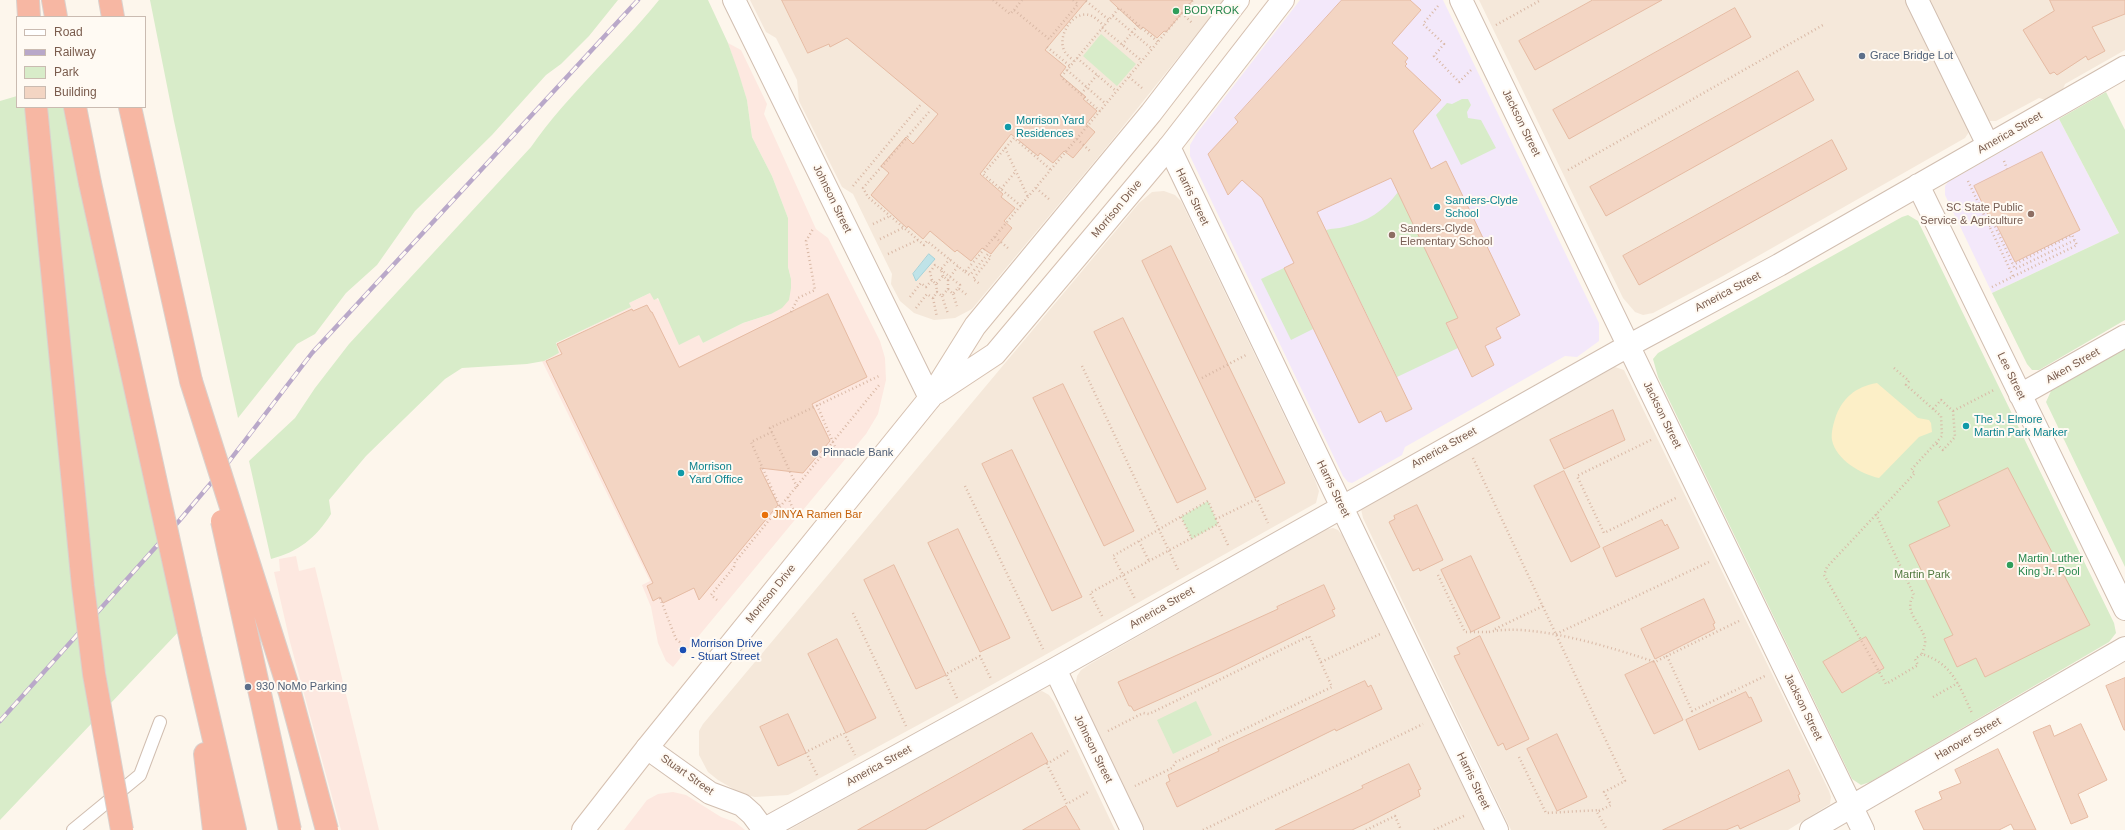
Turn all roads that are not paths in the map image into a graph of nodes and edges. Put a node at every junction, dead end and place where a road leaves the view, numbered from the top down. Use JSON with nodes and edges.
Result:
{"nodes":[{"id":1,"x":28,"y":0,"type":"edge"},
{"id":2,"x":53,"y":0,"type":"edge"},
{"id":3,"x":110,"y":0,"type":"edge"},
{"id":4,"x":734,"y":0,"type":"edge"},
{"id":5,"x":1238,"y":0,"type":"edge"},
{"id":6,"x":1283,"y":0,"type":"edge"},
{"id":7,"x":1461,"y":0,"type":"edge"},
{"id":8,"x":1917,"y":0,"type":"edge"},
{"id":9,"x":29,"y":16,"type":"edge"},
{"id":10,"x":56,"y":16,"type":"edge"},
{"id":11,"x":113,"y":16,"type":"edge"},
{"id":12,"x":2125,"y":67,"type":"edge"},
{"id":13,"x":36,"y":108,"type":"edge"},
{"id":14,"x":75,"y":108,"type":"edge"},
{"id":15,"x":130,"y":108,"type":"edge"},
{"id":16,"x":1169,"y":147,"type":"junction"},
{"id":17,"x":1995,"y":151,"type":"junction"},
{"id":18,"x":1918,"y":185,"type":"junction"},
{"id":19,"x":2125,"y":336,"type":"edge"},
{"id":20,"x":1628,"y":346,"type":"junction"},
{"id":21,"x":191,"y":381,"type":"junction"},
{"id":22,"x":2020,"y":395,"type":"junction"},
{"id":23,"x":930,"y":398,"type":"junction"},
{"id":24,"x":1341,"y":506,"type":"junction"},
{"id":25,"x":2125,"y":609,"type":"edge"},
{"id":26,"x":191,"y":641,"type":"junction"},
{"id":27,"x":2125,"y":648,"type":"edge"},
{"id":28,"x":1055,"y":668,"type":"junction"},
{"id":29,"x":160,"y":722,"type":"dead end"},
{"id":30,"x":647,"y":748,"type":"junction"},
{"id":31,"x":1852,"y":807,"type":"junction"},
{"id":32,"x":73,"y":830,"type":"edge"},
{"id":33,"x":122,"y":830,"type":"edge"},
{"id":34,"x":214,"y":830,"type":"edge"},
{"id":35,"x":235,"y":830,"type":"edge"},
{"id":36,"x":290,"y":830,"type":"edge"},
{"id":37,"x":327,"y":830,"type":"edge"},
{"id":38,"x":583,"y":830,"type":"edge"},
{"id":39,"x":763,"y":830,"type":"edge"},
{"id":40,"x":1132,"y":830,"type":"edge"},
{"id":41,"x":1497,"y":830,"type":"edge"},
{"id":42,"x":1812,"y":830,"type":"edge"},
{"id":43,"x":1863,"y":830,"type":"edge"}],
"edges":[{"from":1,"to":9,"type":"highway"},
{"from":2,"to":10,"type":"highway"},
{"from":3,"to":11,"type":"highway"},
{"from":4,"to":23,"type":"street","name":"Johnson Street"},
{"from":5,"to":23,"type":"street","name":"Morrison Drive"},
{"from":6,"to":16,"type":"street","name":"Morrison Drive"},
{"from":7,"to":20,"type":"street","name":"Jackson Street"},
{"from":8,"to":17,"type":"street"},
{"from":12,"to":17,"type":"street","name":"America Street"},
{"from":13,"to":33,"type":"highway","bridge":true},
{"from":14,"to":26,"type":"highway","bridge":true},
{"from":15,"to":21,"type":"highway"},
{"from":16,"to":23,"type":"street","name":"Morrison Drive"},
{"from":16,"to":24,"type":"street","name":"Harris Street"},
{"from":17,"to":18,"type":"street","name":"America Street"},
{"from":18,"to":20,"type":"street","name":"America Street"},
{"from":18,"to":22,"type":"street","name":"Lee Street"},
{"from":19,"to":22,"type":"street","name":"Aiken Street"},
{"from":20,"to":24,"type":"street","name":"America Street"},
{"from":20,"to":31,"type":"street","name":"Jackson Street"},
{"from":21,"to":36,"type":"highway","bridge":true},
{"from":21,"to":37,"type":"highway","bridge":true},
{"from":22,"to":25,"type":"street","name":"Lee Street"},
{"from":23,"to":30,"type":"street","name":"Morrison Drive"},
{"from":24,"to":28,"type":"street","name":"America Street"},
{"from":24,"to":41,"type":"street","name":"Harris Street"},
{"from":26,"to":34,"type":"highway"},
{"from":26,"to":35,"type":"highway"},
{"from":27,"to":31,"type":"street","name":"Hanover Street"},
{"from":28,"to":39,"type":"street","name":"America Street"},
{"from":28,"to":40,"type":"street","name":"Johnson Street"},
{"from":29,"to":32,"type":"lane"},
{"from":30,"to":38,"type":"street","name":"Morrison Drive"},
{"from":30,"to":39,"type":"street","name":"Stuart Street"},
{"from":31,"to":42,"type":"street","name":"Hanover Street"},
{"from":31,"to":43,"type":"street","name":"Jackson Street"}]}
